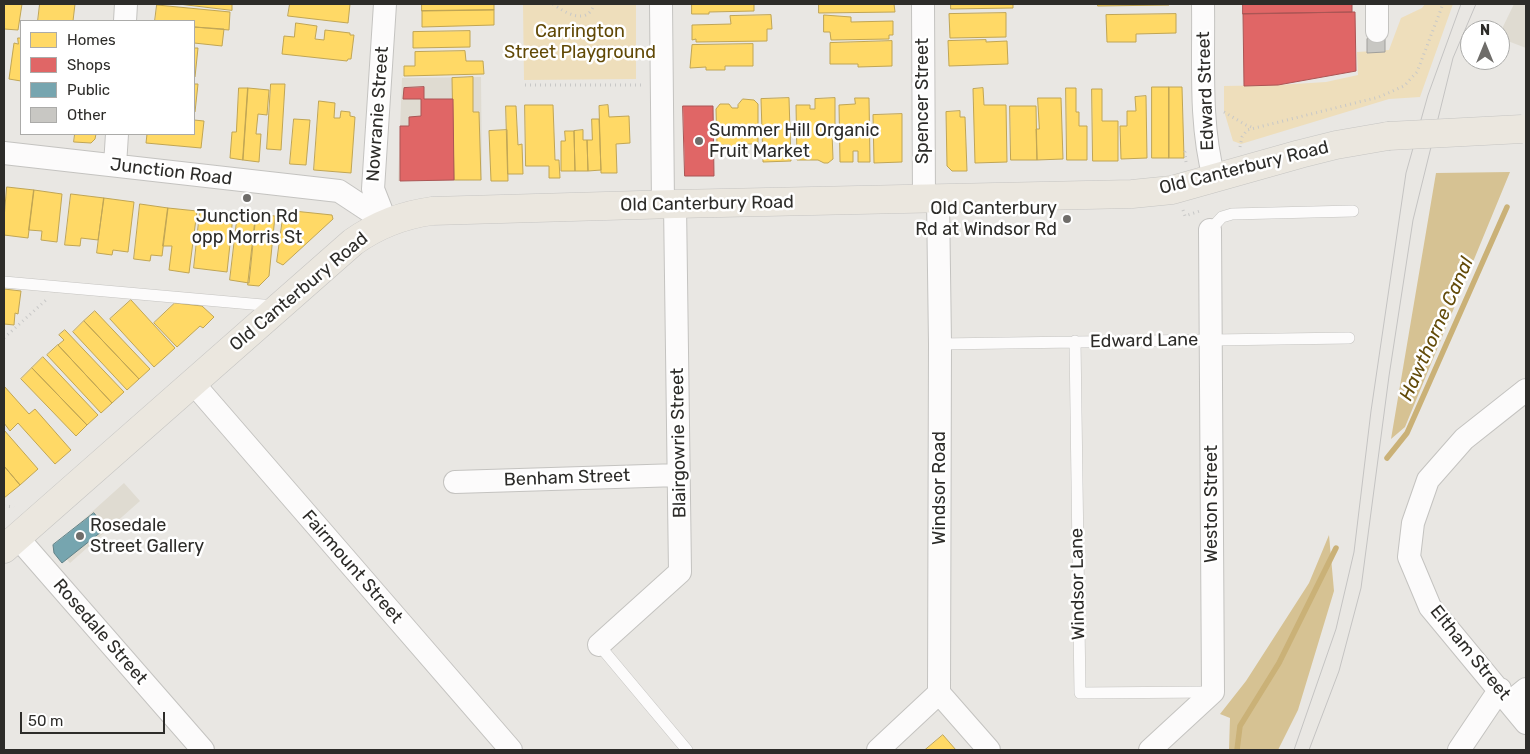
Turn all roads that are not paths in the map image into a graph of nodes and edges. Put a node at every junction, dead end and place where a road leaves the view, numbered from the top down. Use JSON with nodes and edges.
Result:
{"nodes":[{"id":1,"x":126,"y":4,"type":"edge"},
{"id":2,"x":385,"y":4,"type":"edge"},
{"id":3,"x":661,"y":4,"type":"edge"},
{"id":4,"x":923,"y":4,"type":"edge"},
{"id":5,"x":1203,"y":4,"type":"edge"},
{"id":6,"x":1377,"y":4,"type":"edge"},
{"id":7,"x":125,"y":20,"type":"edge"},
{"id":8,"x":1377,"y":31,"type":"dead end"},
{"id":9,"x":1524,"y":129,"type":"edge"},
{"id":10,"x":117,"y":135,"type":"edge"},
{"id":11,"x":4,"y":153,"type":"edge"},
{"id":12,"x":115,"y":165,"type":"junction"},
{"id":13,"x":1214,"y":178,"type":"junction"},
{"id":14,"x":373,"y":189,"type":"junction"},
{"id":15,"x":339,"y":192,"type":"junction"},
{"id":16,"x":931,"y":199,"type":"junction"},
{"id":17,"x":669,"y":204,"type":"junction"},
{"id":18,"x":1353,"y":211,"type":"dead end"},
{"id":19,"x":1206,"y":220,"type":"joint"},
{"id":20,"x":386,"y":222,"type":"junction"},
{"id":21,"x":4,"y":282,"type":"edge"},
{"id":22,"x":278,"y":306,"type":"junction"},
{"id":23,"x":1348,"y":338,"type":"dead end"},
{"id":24,"x":1211,"y":340,"type":"junction"},
{"id":25,"x":1075,"y":341,"type":"junction"},
{"id":26,"x":940,"y":344,"type":"junction"},
{"id":27,"x":193,"y":383,"type":"junction"},
{"id":28,"x":1526,"y":390,"type":"edge"},
{"id":29,"x":679,"y":475,"type":"junction"},
{"id":30,"x":455,"y":482,"type":"dead end"},
{"id":31,"x":10,"y":543,"type":"edge"},
{"id":32,"x":599,"y":645,"type":"joint"},
{"id":33,"x":1213,"y":692,"type":"junction"},
{"id":34,"x":939,"y":693,"type":"junction"},
{"id":35,"x":1512,"y":694,"type":"edge"},
{"id":36,"x":1526,"y":722,"type":"edge"},
{"id":37,"x":203,"y":750,"type":"edge"},
{"id":38,"x":511,"y":750,"type":"edge"},
{"id":39,"x":687,"y":750,"type":"edge"},
{"id":40,"x":878,"y":750,"type":"edge"},
{"id":41,"x":988,"y":750,"type":"edge"},
{"id":42,"x":1150,"y":750,"type":"edge"},
{"id":43,"x":1459,"y":750,"type":"edge"}],
"edges":[{"from":1,"to":7,"type":"street"},
{"from":2,"to":14,"type":"street","name":"Nowranie Street"},
{"from":3,"to":17,"type":"street","name":"Blairgowrie Street"},
{"from":4,"to":16,"type":"street","name":"Spencer Street"},
{"from":5,"to":13,"type":"street","name":"Edward Street"},
{"from":6,"to":8,"type":"street"},
{"from":9,"to":13,"type":"main road","name":"Old Canterbury Road","bridge":true},
{"from":10,"to":12,"type":"street"},
{"from":11,"to":12,"type":"street","name":"Junction Road"},
{"from":12,"to":15,"type":"street","name":"Junction Road"},
{"from":13,"to":16,"type":"main road","name":"Old Canterbury Road"},
{"from":14,"to":15,"type":"street","name":"Junction Road"},
{"from":14,"to":20,"type":"street","name":"Nowranie Street"},
{"from":15,"to":20,"type":"street","name":"Junction Road"},
{"from":16,"to":17,"type":"main road","name":"Old Canterbury Road"},
{"from":16,"to":26,"type":"street","name":"Windsor Road"},
{"from":17,"to":20,"type":"main road","name":"Old Canterbury Road"},
{"from":17,"to":29,"type":"street","name":"Blairgowrie Street"},
{"from":18,"to":19,"type":"lane"},
{"from":19,"to":24,"type":"street","name":"Weston Street"},
{"from":20,"to":22,"type":"main road","name":"Old Canterbury Road"},
{"from":21,"to":22,"type":"lane"},
{"from":22,"to":27,"type":"main road","name":"Old Canterbury Road"},
{"from":23,"to":24,"type":"lane","name":"Edward Lane"},
{"from":24,"to":25,"type":"lane","name":"Edward Lane"},
{"from":24,"to":33,"type":"street","name":"Weston Street"},
{"from":25,"to":26,"type":"lane","name":"Edward Lane"},
{"from":25,"to":33,"type":"lane","name":"Windsor Lane"},
{"from":26,"to":34,"type":"street","name":"Windsor Road"},
{"from":27,"to":31,"type":"main road","name":"Old Canterbury Road"},
{"from":27,"to":38,"type":"street","name":"Fairmount Street"},
{"from":28,"to":35,"type":"street","name":"Eltham Street"},
{"from":29,"to":30,"type":"street","name":"Benham Street"},
{"from":29,"to":32,"type":"street","name":"Blairgowrie Street"},
{"from":31,"to":37,"type":"street","name":"Rosedale Street"},
{"from":32,"to":39,"type":"lane"},
{"from":33,"to":42,"type":"street"},
{"from":34,"to":40,"type":"street"},
{"from":34,"to":41,"type":"street"},
{"from":35,"to":36,"type":"street","name":"Eltham Street"},
{"from":35,"to":43,"type":"street"}]}
